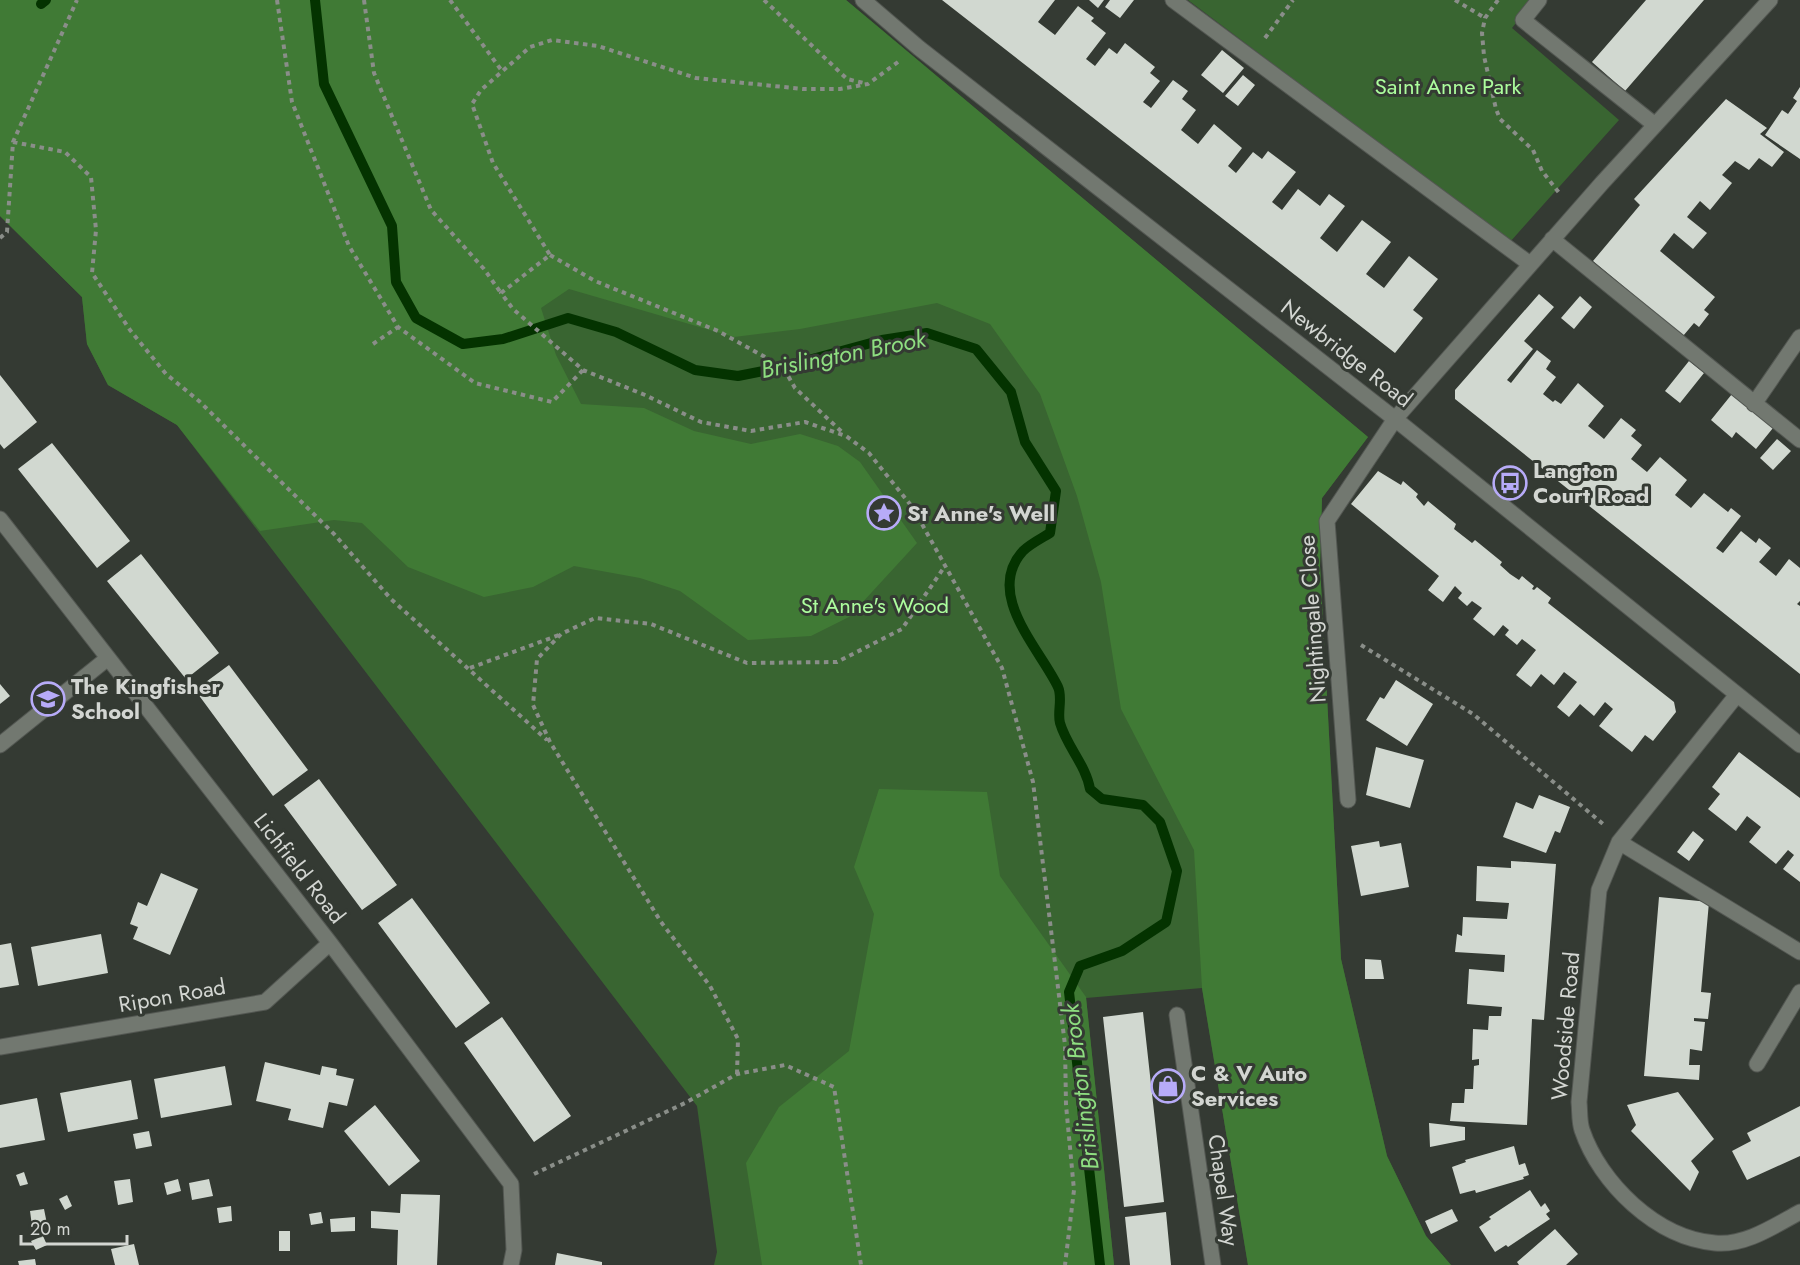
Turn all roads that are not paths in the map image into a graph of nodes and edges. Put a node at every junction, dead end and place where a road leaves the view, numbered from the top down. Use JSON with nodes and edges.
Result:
{"nodes":[{"id":1,"x":863,"y":0,"type":"edge"},
{"id":2,"x":1173,"y":0,"type":"edge"},
{"id":3,"x":1539,"y":0,"type":"edge"},
{"id":4,"x":1770,"y":0,"type":"edge"},
{"id":5,"x":1655,"y":125,"type":"junction"},
{"id":6,"x":1552,"y":239,"type":"junction"},
{"id":7,"x":1530,"y":264,"type":"junction"},
{"id":8,"x":1800,"y":337,"type":"edge"},
{"id":9,"x":1754,"y":404,"type":"junction"},
{"id":10,"x":1395,"y":419,"type":"junction"},
{"id":11,"x":1800,"y":440,"type":"edge"},
{"id":12,"x":0,"y":519,"type":"edge"},
{"id":13,"x":108,"y":658,"type":"junction"},
{"id":14,"x":1736,"y":696,"type":"junction"},
{"id":15,"x":0,"y":745,"type":"edge"},
{"id":16,"x":1800,"y":745,"type":"edge"},
{"id":17,"x":1348,"y":800,"type":"dead end"},
{"id":18,"x":1621,"y":840,"type":"junction"},
{"id":19,"x":330,"y":943,"type":"junction"},
{"id":20,"x":1800,"y":952,"type":"edge"},
{"id":21,"x":1800,"y":992,"type":"edge"},
{"id":22,"x":1177,"y":1015,"type":"dead end"},
{"id":23,"x":0,"y":1047,"type":"edge"},
{"id":24,"x":1757,"y":1064,"type":"dead end"},
{"id":25,"x":1800,"y":1212,"type":"edge"},
{"id":26,"x":511,"y":1265,"type":"edge"},
{"id":27,"x":1213,"y":1265,"type":"edge"}],
"edges":[{"from":1,"to":10,"type":"street","name":"Newbridge Road"},
{"from":2,"to":7,"type":"street"},
{"from":3,"to":5,"type":"street"},
{"from":4,"to":5,"type":"street"},
{"from":5,"to":6,"type":"street"},
{"from":6,"to":7,"type":"street"},
{"from":6,"to":9,"type":"street"},
{"from":7,"to":10,"type":"street"},
{"from":8,"to":9,"type":"street"},
{"from":9,"to":11,"type":"street"},
{"from":10,"to":14,"type":"street","name":"Newbridge Road"},
{"from":10,"to":17,"type":"street","name":"Nightingale Close"},
{"from":12,"to":13,"type":"street","name":"Lichfield Road"},
{"from":13,"to":15,"type":"street"},
{"from":13,"to":19,"type":"street","name":"Lichfield Road"},
{"from":14,"to":16,"type":"street","name":"Newbridge Road"},
{"from":14,"to":18,"type":"street","name":"Woodside Road"},
{"from":18,"to":20,"type":"street"},
{"from":18,"to":25,"type":"street","name":"Woodside Road"},
{"from":19,"to":23,"type":"street","name":"Ripon Road"},
{"from":19,"to":26,"type":"street","name":"Lichfield Road"},
{"from":21,"to":24,"type":"street"},
{"from":22,"to":27,"type":"street","name":"Chapel Way"}]}
